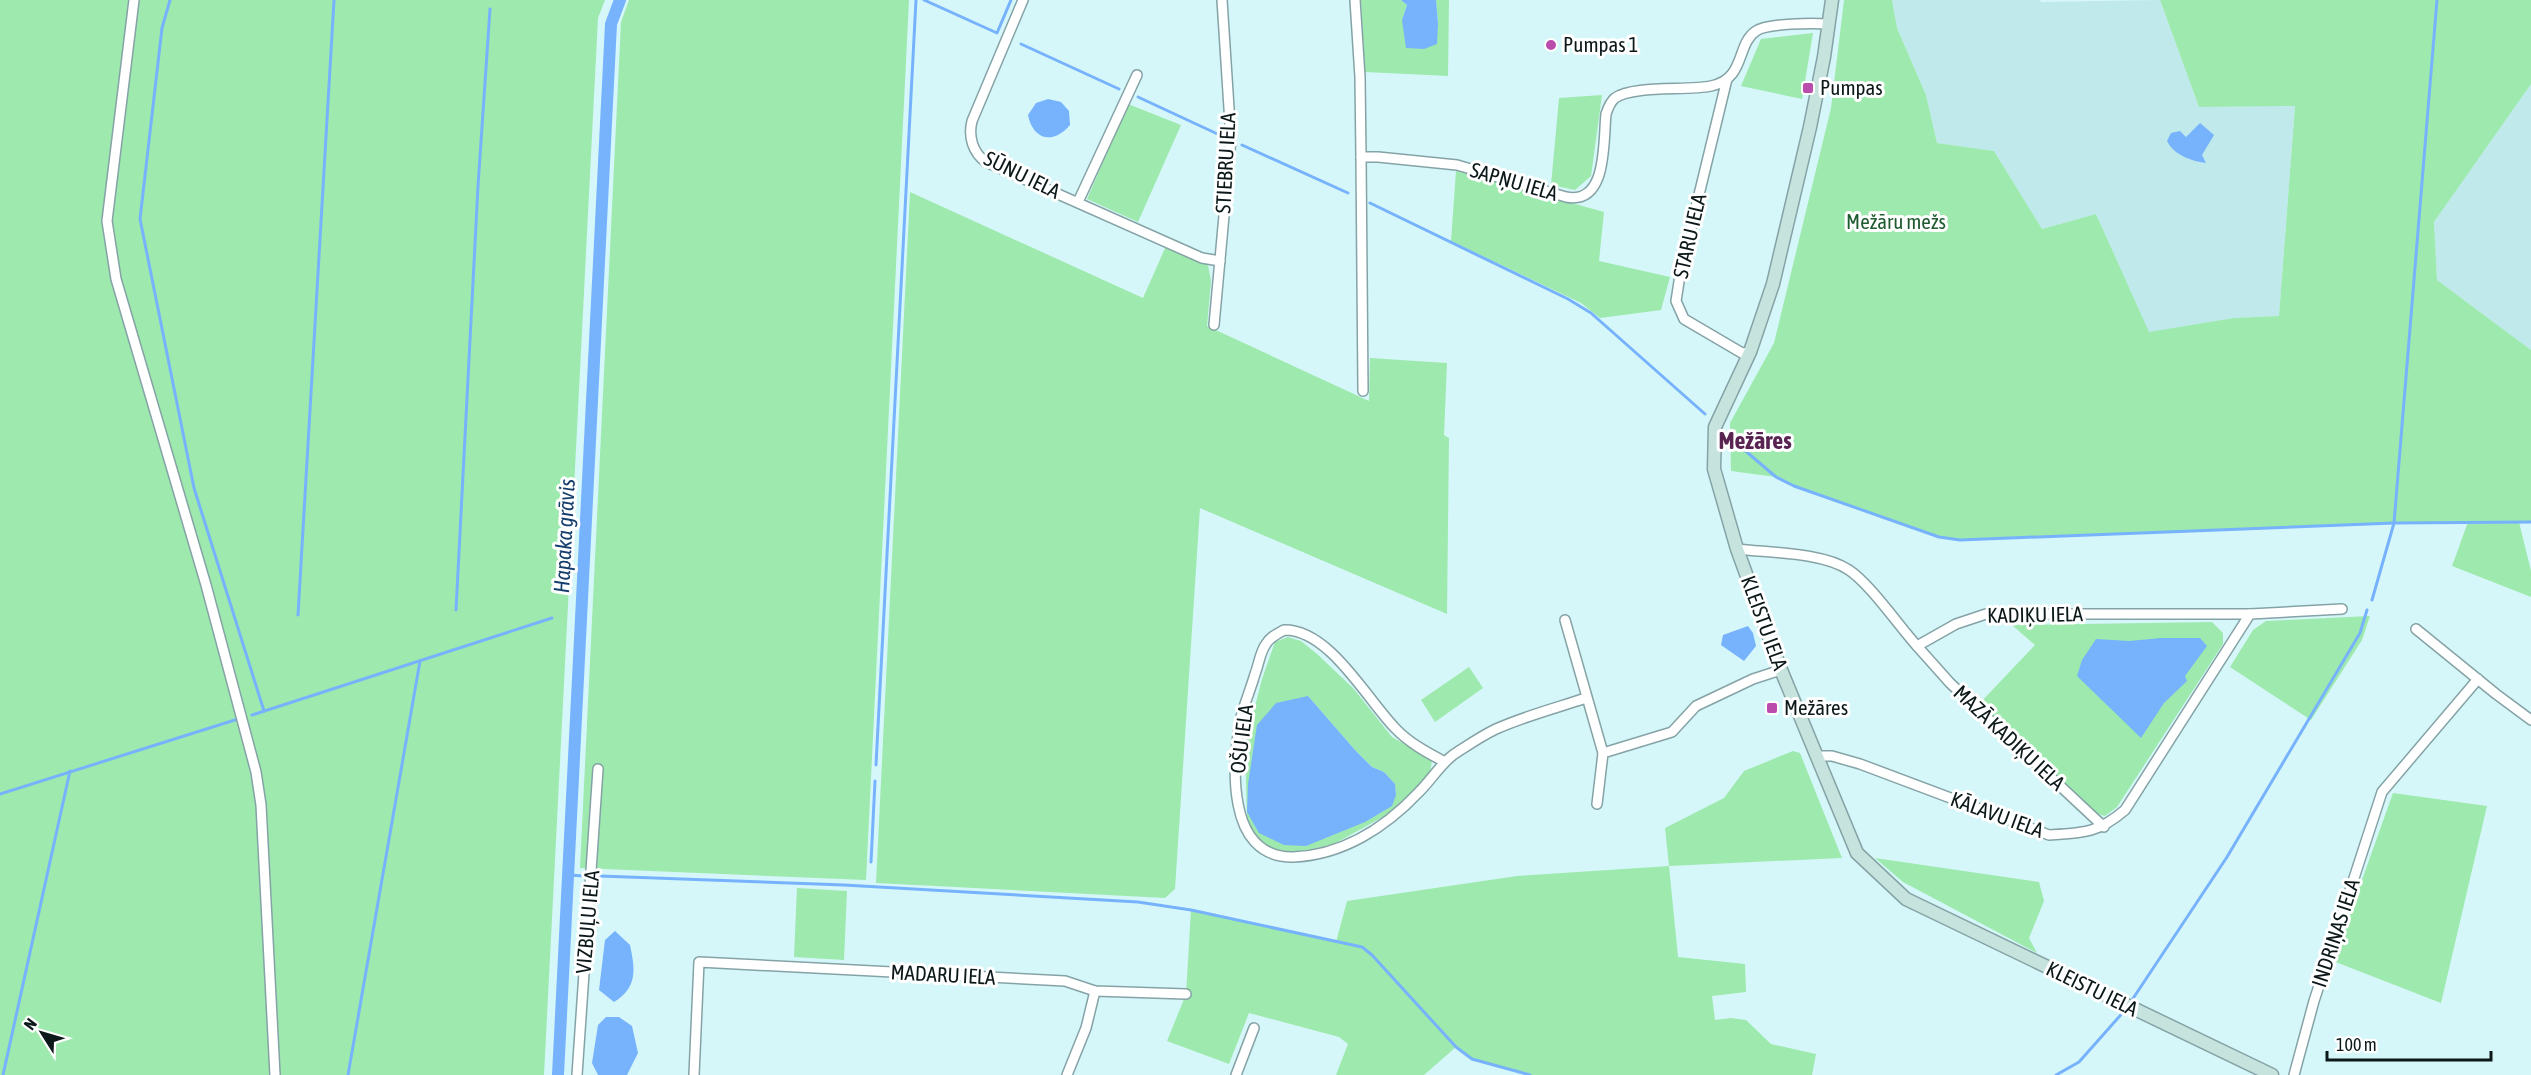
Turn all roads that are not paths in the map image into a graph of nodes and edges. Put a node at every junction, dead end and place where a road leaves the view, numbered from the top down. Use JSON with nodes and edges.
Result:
{"nodes":[{"id":1,"x":134,"y":0,"type":"edge"},
{"id":2,"x":1023,"y":0,"type":"edge"},
{"id":3,"x":1222,"y":0,"type":"edge"},
{"id":4,"x":1355,"y":0,"type":"edge"},
{"id":5,"x":1832,"y":0,"type":"edge"},
{"id":6,"x":1829,"y":24,"type":"junction"},
{"id":7,"x":1137,"y":75,"type":"dead end"},
{"id":8,"x":1727,"y":79,"type":"junction"},
{"id":9,"x":1361,"y":157,"type":"junction"},
{"id":10,"x":1078,"y":202,"type":"junction"},
{"id":11,"x":1220,"y":261,"type":"junction"},
{"id":12,"x":1214,"y":325,"type":"dead end"},
{"id":13,"x":1750,"y":352,"type":"junction"},
{"id":14,"x":1363,"y":391,"type":"dead end"},
{"id":15,"x":1737,"y":549,"type":"junction"},
{"id":16,"x":2342,"y":609,"type":"dead end"},
{"id":17,"x":2250,"y":614,"type":"junction"},
{"id":18,"x":1565,"y":620,"type":"dead end"},
{"id":19,"x":2416,"y":629,"type":"dead end"},
{"id":20,"x":1917,"y":646,"type":"junction"},
{"id":21,"x":1781,"y":670,"type":"junction"},
{"id":22,"x":2478,"y":679,"type":"junction"},
{"id":23,"x":1587,"y":699,"type":"junction"},
{"id":24,"x":2531,"y":720,"type":"edge"},
{"id":25,"x":1603,"y":753,"type":"junction"},
{"id":26,"x":1817,"y":756,"type":"junction"},
{"id":27,"x":1445,"y":762,"type":"junction"},
{"id":28,"x":598,"y":769,"type":"dead end"},
{"id":29,"x":1597,"y":804,"type":"dead end"},
{"id":30,"x":2104,"y":827,"type":"junction"},
{"id":31,"x":1095,"y":991,"type":"junction"},
{"id":32,"x":1186,"y":994,"type":"dead end"},
{"id":33,"x":1254,"y":1028,"type":"dead end"},
{"id":34,"x":275,"y":1075,"type":"edge"},
{"id":35,"x":577,"y":1075,"type":"edge"},
{"id":36,"x":694,"y":1075,"type":"edge"},
{"id":37,"x":1066,"y":1075,"type":"edge"},
{"id":38,"x":1236,"y":1075,"type":"edge"},
{"id":39,"x":2272,"y":1075,"type":"edge"},
{"id":40,"x":2294,"y":1075,"type":"edge"}],
"edges":[{"from":1,"to":34,"type":"street"},
{"from":2,"to":10,"type":"street","name":"SŪNU IELA"},
{"from":3,"to":11,"type":"street","name":"STIEBRU IELA"},
{"from":4,"to":9,"type":"street"},
{"from":5,"to":6,"type":"street","name":"KLEISTU IELA"},
{"from":6,"to":8,"type":"street"},
{"from":6,"to":13,"type":"street","name":"KLEISTU IELA"},
{"from":7,"to":10,"type":"street"},
{"from":8,"to":9,"type":"street","name":"SAPŅU IELA"},
{"from":8,"to":13,"type":"street","name":"STARU IELA"},
{"from":9,"to":14,"type":"street"},
{"from":10,"to":11,"type":"street","name":"SŪNU IELA"},
{"from":11,"to":12,"type":"street","name":"STIEBRU IELA"},
{"from":13,"to":15,"type":"street","name":"KLEISTU IELA"},
{"from":15,"to":20,"type":"street"},
{"from":15,"to":21,"type":"street","name":"KLEISTU IELA"},
{"from":16,"to":17,"type":"street","name":"KADIĶU IELA"},
{"from":17,"to":20,"type":"street","name":"KADIĶU IELA"},
{"from":17,"to":30,"type":"street","name":"KĀLAVU IELA"},
{"from":18,"to":23,"type":"street"},
{"from":19,"to":22,"type":"street"},
{"from":20,"to":30,"type":"street","name":"MAZĀ KADIĶU IELA"},
{"from":21,"to":25,"type":"street"},
{"from":21,"to":26,"type":"street","name":"KLEISTU IELA"},
{"from":22,"to":24,"type":"street"},
{"from":22,"to":40,"type":"street","name":"INDRIŅAS IELA"},
{"from":23,"to":25,"type":"street"},
{"from":23,"to":27,"type":"street","name":"OŠU IELA"},
{"from":25,"to":29,"type":"street"},
{"from":26,"to":30,"type":"street","name":"KĀLAVU IELA"},
{"from":26,"to":39,"type":"street","name":"KLEISTU IELA"},
{"from":27,"to":27,"type":"street","name":"OŠU IELA"},
{"from":28,"to":35,"type":"street","name":"VIZBUĻU IELA"},
{"from":31,"to":32,"type":"street","name":"MADARU IELA"},
{"from":31,"to":36,"type":"street","name":"MADARU IELA"},
{"from":31,"to":37,"type":"street"},
{"from":33,"to":38,"type":"street"}]}
